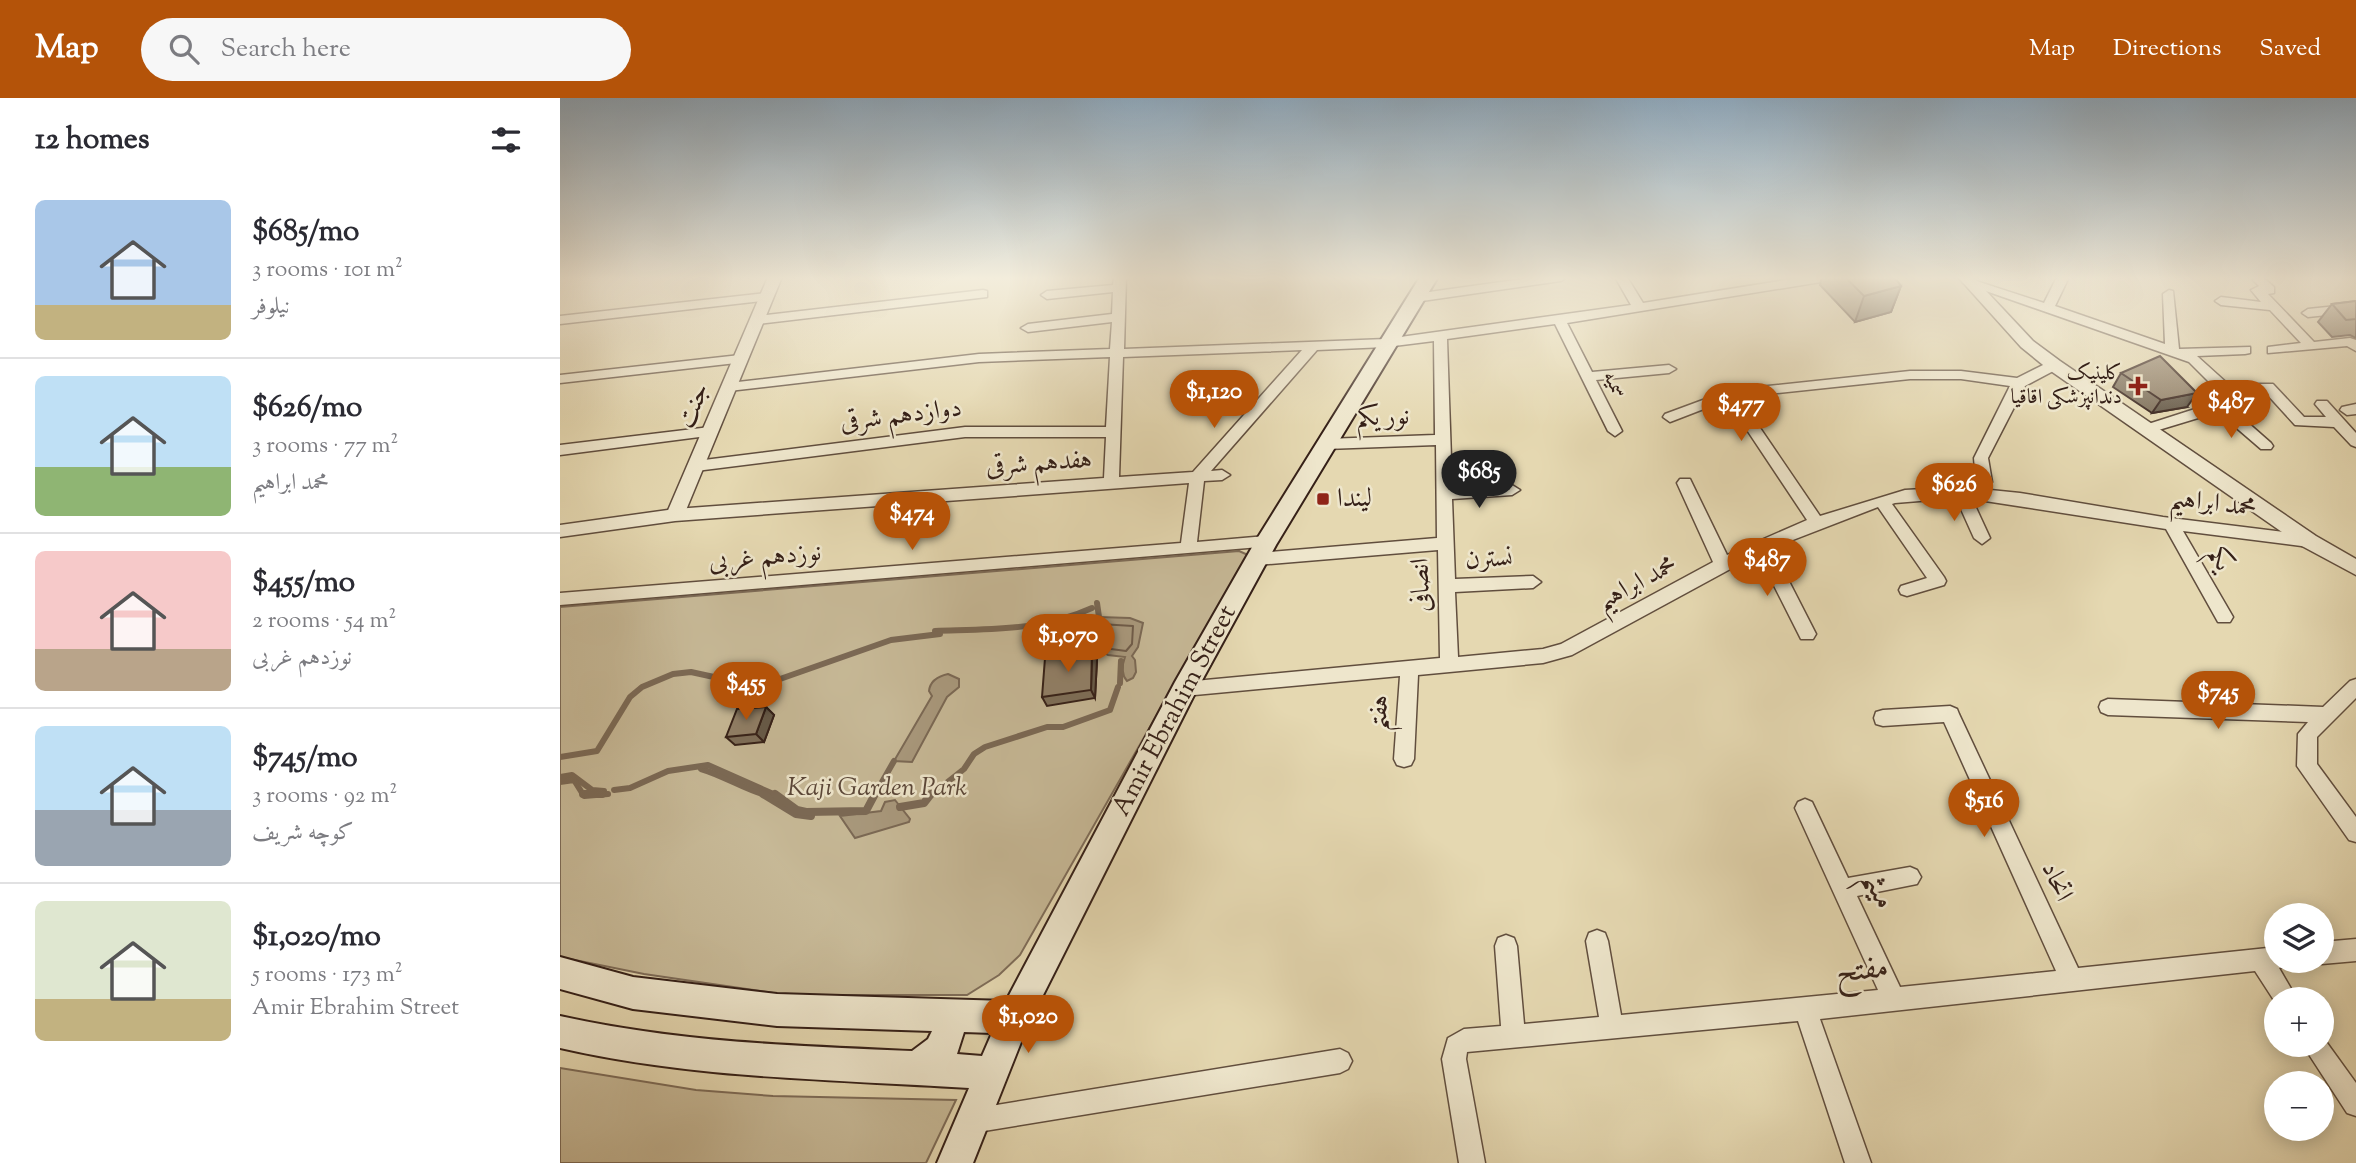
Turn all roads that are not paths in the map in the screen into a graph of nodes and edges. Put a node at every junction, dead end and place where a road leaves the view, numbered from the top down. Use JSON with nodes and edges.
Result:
{"nodes":[{"id":1,"x":754,"y":327,"type":"edge"},
{"id":2,"x":1039,"y":327,"type":"edge"},
{"id":3,"x":1118,"y":327,"type":"edge"},
{"id":4,"x":1397,"y":327,"type":"edge"},
{"id":5,"x":1506,"y":327,"type":"edge"},
{"id":6,"x":1562,"y":327,"type":"edge"},
{"id":7,"x":2010,"y":327,"type":"edge"},
{"id":8,"x":2107,"y":327,"type":"edge"},
{"id":9,"x":2173,"y":327,"type":"edge"},
{"id":10,"x":2292,"y":327,"type":"edge"},
{"id":11,"x":1028,"y":328,"type":"dead end"},
{"id":12,"x":1440,"y":335,"type":"junction"},
{"id":13,"x":1387,"y":343,"type":"junction"},
{"id":14,"x":1314,"y":345,"type":"junction"},
{"id":15,"x":2353,"y":345,"type":"edge"},
{"id":16,"x":2311,"y":346,"type":"junction"},
{"id":17,"x":2245,"y":350,"type":"dead end"},
{"id":18,"x":2273,"y":350,"type":"dead end"},
{"id":19,"x":1117,"y":351,"type":"junction"},
{"id":20,"x":2176,"y":351,"type":"junction"},
{"id":21,"x":740,"y":359,"type":"junction"},
{"id":22,"x":2054,"y":365,"type":"junction"},
{"id":23,"x":1669,"y":369,"type":"dead end"},
{"id":24,"x":1586,"y":377,"type":"junction"},
{"id":25,"x":560,"y":379,"type":"edge"},
{"id":26,"x":2019,"y":383,"type":"junction"},
{"id":27,"x":729,"y":387,"type":"junction"},
{"id":28,"x":2224,"y":389,"type":"junction"},
{"id":29,"x":1730,"y":394,"type":"junction"},
{"id":30,"x":2322,"y":404,"type":"dead end"},
{"id":31,"x":2220,"y":406,"type":"junction"},
{"id":32,"x":2347,"y":414,"type":"edge"},
{"id":33,"x":1671,"y":416,"type":"dead end"},
{"id":34,"x":2147,"y":429,"type":"junction"},
{"id":35,"x":1615,"y":431,"type":"dead end"},
{"id":36,"x":710,"y":432,"type":"junction"},
{"id":37,"x":1113,"y":432,"type":"junction"},
{"id":38,"x":1443,"y":440,"type":"junction"},
{"id":39,"x":2356,"y":442,"type":"edge"},
{"id":40,"x":1326,"y":444,"type":"junction"},
{"id":41,"x":2266,"y":446,"type":"dead end"},
{"id":42,"x":560,"y":450,"type":"edge"},
{"id":43,"x":696,"y":466,"type":"junction"},
{"id":44,"x":1222,"y":475,"type":"dead end"},
{"id":45,"x":1197,"y":477,"type":"junction"},
{"id":46,"x":1984,"y":482,"type":"dead end"},
{"id":47,"x":1111,"y":483,"type":"junction"},
{"id":48,"x":1685,"y":484,"type":"dead end"},
{"id":49,"x":1512,"y":490,"type":"dead end"},
{"id":50,"x":1961,"y":492,"type":"junction"},
{"id":51,"x":1444,"y":494,"type":"junction"},
{"id":52,"x":1882,"y":501,"type":"junction"},
{"id":53,"x":675,"y":515,"type":"junction"},
{"id":54,"x":1816,"y":522,"type":"junction"},
{"id":55,"x":2171,"y":524,"type":"junction"},
{"id":56,"x":560,"y":531,"type":"edge"},
{"id":57,"x":1982,"y":538,"type":"dead end"},
{"id":58,"x":2309,"y":541,"type":"junction"},
{"id":59,"x":1446,"y":543,"type":"junction"},
{"id":60,"x":1762,"y":545,"type":"junction"},
{"id":61,"x":1188,"y":548,"type":"junction"},
{"id":62,"x":1262,"y":550,"type":"junction"},
{"id":63,"x":1723,"y":565,"type":"junction"},
{"id":64,"x":2356,"y":568,"type":"edge"},
{"id":65,"x":1532,"y":582,"type":"dead end"},
{"id":66,"x":1447,"y":586,"type":"junction"},
{"id":67,"x":1907,"y":590,"type":"dead end"},
{"id":68,"x":560,"y":599,"type":"edge"},
{"id":69,"x":2224,"y":617,"type":"dead end"},
{"id":70,"x":1807,"y":634,"type":"dead end"},
{"id":71,"x":1449,"y":666,"type":"junction"},
{"id":72,"x":1409,"y":669,"type":"junction"},
{"id":73,"x":2356,"y":686,"type":"edge"},
{"id":74,"x":1184,"y":689,"type":"junction"},
{"id":75,"x":2108,"y":707,"type":"dead end"},
{"id":76,"x":2329,"y":715,"type":"junction"},
{"id":77,"x":1883,"y":718,"type":"dead end"},
{"id":78,"x":1404,"y":760,"type":"dead end"},
{"id":79,"x":1805,"y":808,"type":"dead end"},
{"id":80,"x":2356,"y":833,"type":"edge"},
{"id":81,"x":1910,"y":877,"type":"dead end"},
{"id":82,"x":1843,"y":890,"type":"junction"},
{"id":83,"x":1597,"y":941,"type":"dead end"},
{"id":84,"x":1506,"y":946,"type":"dead end"},
{"id":85,"x":2356,"y":950,"type":"edge"},
{"id":86,"x":2334,"y":952,"type":"edge"},
{"id":87,"x":2264,"y":959,"type":"edge"},
{"id":88,"x":560,"y":973,"type":"edge"},
{"id":89,"x":2072,"y":980,"type":"junction"},
{"id":90,"x":1894,"y":999,"type":"junction"},
{"id":91,"x":1805,"y":1009,"type":"junction"},
{"id":92,"x":943,"y":1013,"type":"junction"},
{"id":93,"x":1015,"y":1017,"type":"junction"},
{"id":94,"x":1612,"y":1027,"type":"junction"},
{"id":95,"x":560,"y":1032,"type":"edge"},
{"id":96,"x":1513,"y":1037,"type":"junction"},
{"id":97,"x":2324,"y":1057,"type":"edge"},
{"id":98,"x":1340,"y":1061,"type":"dead end"},
{"id":99,"x":919,"y":1067,"type":"junction"},
{"id":100,"x":991,"y":1073,"type":"junction"},
{"id":101,"x":2356,"y":1104,"type":"edge"},
{"id":102,"x":972,"y":1121,"type":"junction"},
{"id":103,"x":955,"y":1163,"type":"edge"},
{"id":104,"x":1472,"y":1163,"type":"edge"},
{"id":105,"x":1858,"y":1163,"type":"edge"}],
"edges":[{"from":1,"to":21,"type":"street","name":"جنت"},
{"from":2,"to":11,"type":"street"},
{"from":3,"to":19,"type":"street"},
{"from":4,"to":13,"type":"main road","name":"Amir Ebrahim Street"},
{"from":5,"to":12,"type":"street"},
{"from":6,"to":24,"type":"street","name":"سمیه"},
{"from":7,"to":22,"type":"street"},
{"from":8,"to":20,"type":"street"},
{"from":9,"to":20,"type":"street"},
{"from":10,"to":16,"type":"street"},
{"from":12,"to":13,"type":"street"},
{"from":12,"to":38,"type":"street","name":"انصافی"},
{"from":13,"to":14,"type":"street"},
{"from":13,"to":40,"type":"main road","name":"Amir Ebrahim Street"},
{"from":14,"to":19,"type":"street"},
{"from":14,"to":45,"type":"street"},
{"from":15,"to":16,"type":"street"},
{"from":16,"to":18,"type":"street"},
{"from":17,"to":20,"type":"street"},
{"from":19,"to":27,"type":"street"},
{"from":19,"to":37,"type":"street"},
{"from":20,"to":28,"type":"street"},
{"from":21,"to":25,"type":"street"},
{"from":21,"to":27,"type":"street","name":"جنت"},
{"from":22,"to":26,"type":"street"},
{"from":22,"to":34,"type":"street"},
{"from":23,"to":24,"type":"street"},
{"from":24,"to":35,"type":"street","name":"سمیه"},
{"from":26,"to":29,"type":"street"},
{"from":26,"to":46,"type":"street"},
{"from":27,"to":36,"type":"street","name":"جنت"},
{"from":28,"to":31,"type":"street"},
{"from":28,"to":32,"type":"street"},
{"from":29,"to":33,"type":"street"},
{"from":29,"to":54,"type":"street"},
{"from":30,"to":32,"type":"street"},
{"from":31,"to":34,"type":"street"},
{"from":31,"to":41,"type":"street"},
{"from":32,"to":39,"type":"street"},
{"from":34,"to":58,"type":"street"},
{"from":36,"to":42,"type":"street"},
{"from":36,"to":43,"type":"street","name":"جنت"},
{"from":37,"to":43,"type":"street","name":"دوازدهم شرقی"},
{"from":37,"to":47,"type":"street"},
{"from":38,"to":40,"type":"street","name":"نور یکم"},
{"from":38,"to":51,"type":"street","name":"انصافی"},
{"from":40,"to":62,"type":"main road","name":"Amir Ebrahim Street"},
{"from":43,"to":53,"type":"street","name":"جنت"},
{"from":44,"to":45,"type":"street","name":"هفدهم شرقی"},
{"from":45,"to":47,"type":"street","name":"هفدهم شرقی"},
{"from":45,"to":61,"type":"street"},
{"from":47,"to":53,"type":"street","name":"هفدهم شرقی"},
{"from":48,"to":63,"type":"street"},
{"from":49,"to":51,"type":"street"},
{"from":50,"to":52,"type":"street","name":"محمد ابراهیم"},
{"from":50,"to":55,"type":"street","name":"محمد ابراهیم"},
{"from":50,"to":57,"type":"street"},
{"from":51,"to":59,"type":"street","name":"انصافی"},
{"from":52,"to":54,"type":"street","name":"محمد ابراهیم"},
{"from":52,"to":67,"type":"street"},
{"from":53,"to":56,"type":"street","name":"هفدهم شرقی"},
{"from":54,"to":60,"type":"street","name":"محمد ابراهیم"},
{"from":55,"to":58,"type":"street","name":"محمد ابراهیم"},
{"from":55,"to":69,"type":"street","name":"یکم"},
{"from":58,"to":64,"type":"street"},
{"from":59,"to":62,"type":"street","name":"نوزدهم غربی"},
{"from":59,"to":66,"type":"street","name":"انصافی"},
{"from":60,"to":63,"type":"street","name":"محمد ابراهیم"},
{"from":60,"to":70,"type":"street"},
{"from":61,"to":62,"type":"street","name":"نوزدهم غربی"},
{"from":61,"to":68,"type":"street","name":"نوزدهم غربی"},
{"from":62,"to":74,"type":"main road","name":"Amir Ebrahim Street"},
{"from":63,"to":71,"type":"street","name":"محمد ابراهیم"},
{"from":65,"to":66,"type":"street","name":"نسترن"},
{"from":66,"to":71,"type":"street","name":"انصافی"},
{"from":71,"to":72,"type":"street","name":"محمد ابراهیم"},
{"from":72,"to":74,"type":"street","name":"محمد ابراهیم"},
{"from":72,"to":78,"type":"street","name":"هفتم"},
{"from":73,"to":76,"type":"street"},
{"from":74,"to":93,"type":"main road","name":"Amir Ebrahim Street"},
{"from":75,"to":76,"type":"street"},
{"from":76,"to":80,"type":"street"},
{"from":77,"to":89,"type":"street","name":"اتحاد"},
{"from":79,"to":82,"type":"street","name":"میثم"},
{"from":81,"to":82,"type":"street"},
{"from":82,"to":90,"type":"street","name":"میثم"},
{"from":83,"to":94,"type":"street"},
{"from":84,"to":96,"type":"street"},
{"from":85,"to":86,"type":"street"},
{"from":87,"to":89,"type":"street","name":"مفتح"},
{"from":88,"to":92,"type":"main road"},
{"from":89,"to":90,"type":"street","name":"مفتح"},
{"from":90,"to":91,"type":"street","name":"مفتح"},
{"from":91,"to":94,"type":"street","name":"مفتح"},
{"from":91,"to":105,"type":"street"},
{"from":92,"to":93,"type":"main road"},
{"from":92,"to":99,"type":"main road"},
{"from":93,"to":100,"type":"main road","name":"Amir Ebrahim Street"},
{"from":94,"to":96,"type":"street","name":"مفتح"},
{"from":95,"to":99,"type":"main road"},
{"from":96,"to":104,"type":"street","name":"مفتح"},
{"from":97,"to":101,"type":"street"},
{"from":98,"to":102,"type":"street"},
{"from":99,"to":100,"type":"main road"},
{"from":100,"to":102,"type":"main road","name":"Amir Ebrahim Street"},
{"from":102,"to":103,"type":"main road","name":"Amir Ebrahim Street"}]}
